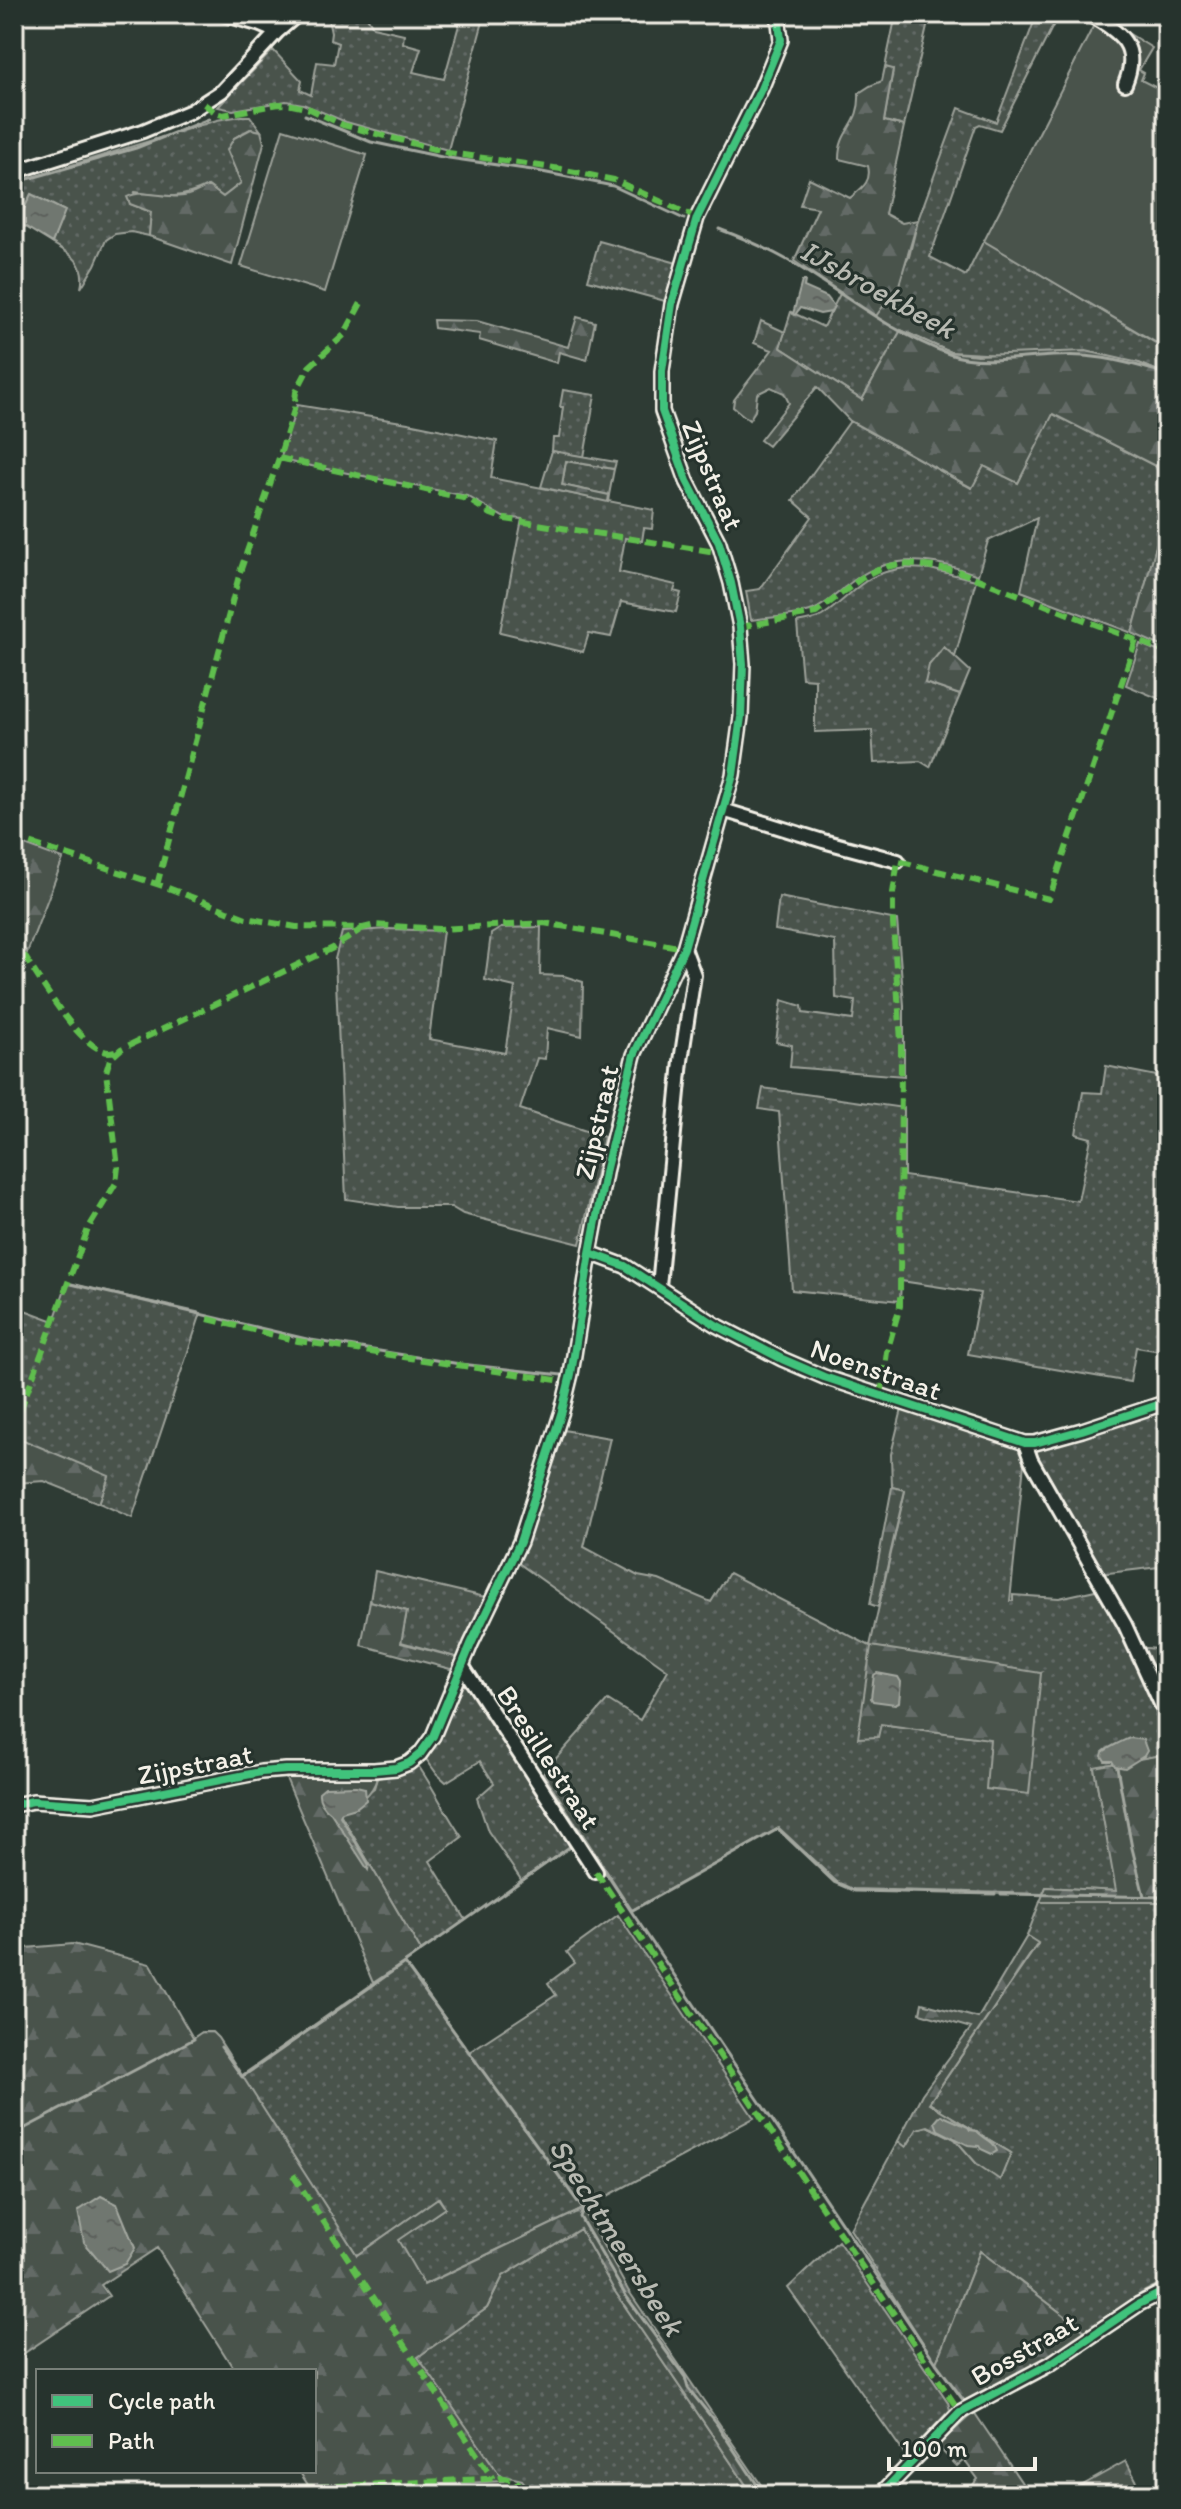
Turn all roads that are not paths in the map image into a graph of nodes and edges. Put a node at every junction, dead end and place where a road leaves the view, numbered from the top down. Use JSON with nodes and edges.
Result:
{"nodes":[{"id":1,"x":223,"y":14,"type":"edge"},
{"id":2,"x":298,"y":14,"type":"edge"},
{"id":3,"x":778,"y":14,"type":"edge"},
{"id":4,"x":1089,"y":14,"type":"edge"},
{"id":5,"x":277,"y":32,"type":"junction"},
{"id":6,"x":1125,"y":84,"type":"dead end"},
{"id":7,"x":14,"y":172,"type":"edge"},
{"id":8,"x":723,"y":810,"type":"junction"},
{"id":9,"x":898,"y":861,"type":"dead end"},
{"id":10,"x":684,"y":948,"type":"junction"},
{"id":11,"x":590,"y":1253,"type":"junction"},
{"id":12,"x":659,"y":1286,"type":"junction"},
{"id":13,"x":1167,"y":1402,"type":"edge"},
{"id":14,"x":1025,"y":1443,"type":"junction"},
{"id":15,"x":463,"y":1667,"type":"junction"},
{"id":16,"x":1167,"y":1717,"type":"edge"},
{"id":17,"x":14,"y":1805,"type":"edge"},
{"id":18,"x":596,"y":1872,"type":"dead end"},
{"id":19,"x":1167,"y":2290,"type":"edge"},
{"id":20,"x":880,"y":2495,"type":"edge"}],
"edges":[{"from":1,"to":5,"type":"street"},
{"from":2,"to":5,"type":"street"},
{"from":3,"to":8,"type":"street","name":"Zijpstraat"},
{"from":4,"to":6,"type":"street"},
{"from":5,"to":7,"type":"street"},
{"from":8,"to":9,"type":"street"},
{"from":8,"to":10,"type":"street","name":"Zijpstraat"},
{"from":10,"to":11,"type":"street","name":"Zijpstraat"},
{"from":10,"to":12,"type":"street"},
{"from":11,"to":12,"type":"street","name":"Noenstraat"},
{"from":11,"to":15,"type":"street","name":"Zijpstraat"},
{"from":12,"to":14,"type":"street","name":"Noenstraat"},
{"from":13,"to":14,"type":"street","name":"Noenstraat"},
{"from":14,"to":16,"type":"street"},
{"from":15,"to":17,"type":"street","name":"Zijpstraat"},
{"from":15,"to":18,"type":"street","name":"Bresillestraat"},
{"from":19,"to":20,"type":"street","name":"Bosstraat"}]}
